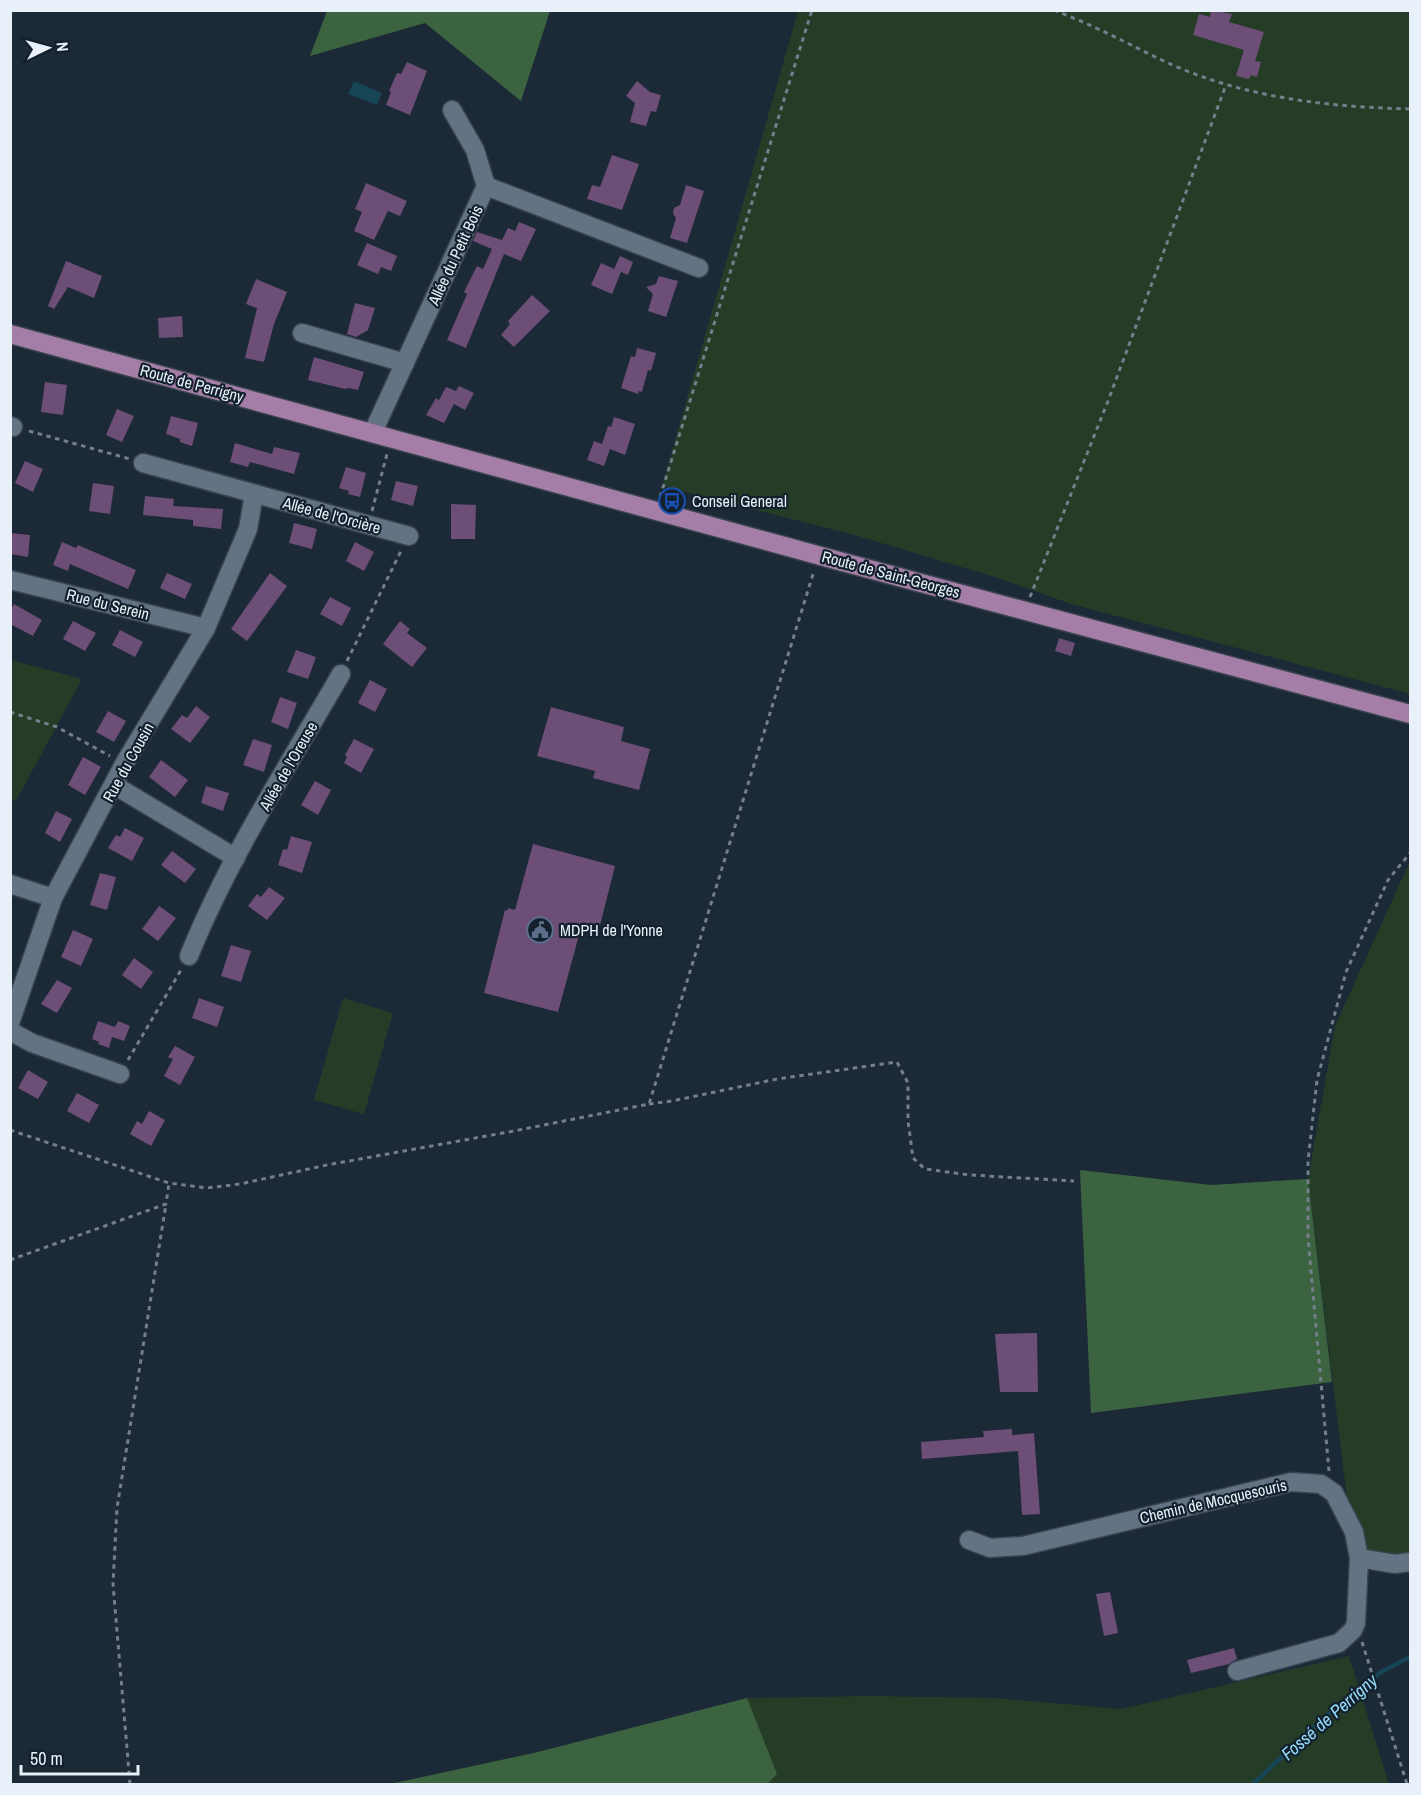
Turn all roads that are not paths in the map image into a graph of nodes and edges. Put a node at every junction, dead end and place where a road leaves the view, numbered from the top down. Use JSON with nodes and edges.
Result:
{"nodes":[{"id":1,"x":452,"y":110,"type":"dead end"},
{"id":2,"x":486,"y":186,"type":"junction"},
{"id":3,"x":699,"y":268,"type":"dead end"},
{"id":4,"x":302,"y":333,"type":"dead end"},
{"id":5,"x":10,"y":334,"type":"edge"},
{"id":6,"x":405,"y":363,"type":"junction"},
{"id":7,"x":373,"y":432,"type":"junction"},
{"id":8,"x":143,"y":463,"type":"road end"},
{"id":9,"x":254,"y":494,"type":"junction"},
{"id":10,"x":409,"y":536,"type":"road end"},
{"id":11,"x":10,"y":580,"type":"edge"},
{"id":12,"x":206,"y":628,"type":"junction"},
{"id":13,"x":341,"y":674,"type":"road end"},
{"id":14,"x":1410,"y":714,"type":"edge"},
{"id":15,"x":114,"y":785,"type":"junction"},
{"id":16,"x":236,"y":858,"type":"junction"},
{"id":17,"x":10,"y":884,"type":"edge"},
{"id":18,"x":53,"y":898,"type":"junction"},
{"id":19,"x":189,"y":956,"type":"road end"},
{"id":20,"x":10,"y":1023,"type":"edge"},
{"id":21,"x":10,"y":1031,"type":"edge"},
{"id":22,"x":120,"y":1074,"type":"road end"},
{"id":23,"x":969,"y":1540,"type":"dead end"},
{"id":24,"x":1359,"y":1558,"type":"junction"},
{"id":25,"x":1410,"y":1562,"type":"edge"},
{"id":26,"x":1237,"y":1671,"type":"dead end"}],
"edges":[{"from":1,"to":2,"type":"street"},
{"from":2,"to":3,"type":"street","name":"Allée du Petit Bois"},
{"from":2,"to":6,"type":"street","name":"Allée du Petit Bois"},
{"from":4,"to":6,"type":"street"},
{"from":5,"to":7,"type":"main road","name":"Route de Perrigny"},
{"from":6,"to":7,"type":"street","name":"Allée du Petit Bois"},
{"from":7,"to":14,"type":"main road","name":"Route de Saint-Georges"},
{"from":8,"to":9,"type":"street","name":"Allée de l'Orcière"},
{"from":9,"to":10,"type":"street","name":"Allée de l'Orcière"},
{"from":9,"to":12,"type":"street"},
{"from":11,"to":12,"type":"street","name":"Rue du Serein"},
{"from":12,"to":15,"type":"street","name":"Rue du Cousin"},
{"from":13,"to":16,"type":"street","name":"Allée de l'Oreuse"},
{"from":15,"to":16,"type":"street"},
{"from":15,"to":18,"type":"street","name":"Rue du Cousin"},
{"from":16,"to":19,"type":"street","name":"Allée de l'Oreuse"},
{"from":17,"to":18,"type":"street"},
{"from":18,"to":20,"type":"street","name":"Rue du Cousin"},
{"from":21,"to":22,"type":"street"},
{"from":23,"to":24,"type":"street","name":"Chemin de Mocquesouris"},
{"from":24,"to":25,"type":"street"},
{"from":24,"to":26,"type":"street"}]}
